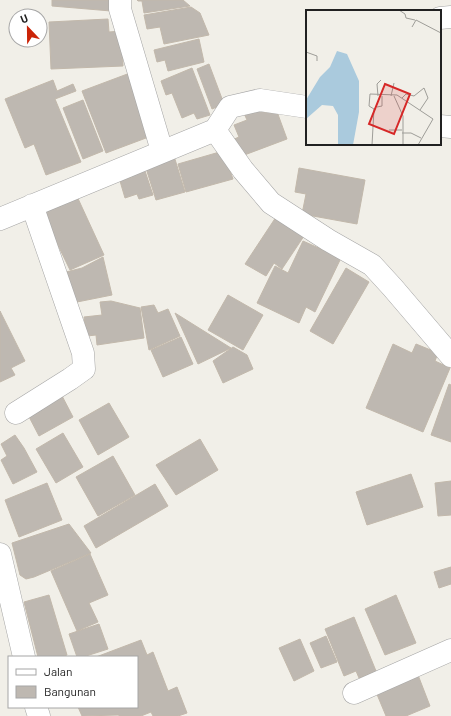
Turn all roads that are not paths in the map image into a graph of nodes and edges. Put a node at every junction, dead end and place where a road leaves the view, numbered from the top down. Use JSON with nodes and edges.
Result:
{"nodes":[{"id":1,"x":120,"y":0,"type":"edge"},
{"id":2,"x":451,"y":17,"type":"edge"},
{"id":3,"x":441,"y":18,"type":"edge"},
{"id":4,"x":306,"y":108,"type":"edge"},
{"id":5,"x":441,"y":126,"type":"edge"},
{"id":6,"x":451,"y":127,"type":"edge"},
{"id":7,"x":214,"y":130,"type":"junction"},
{"id":8,"x":162,"y":151,"type":"junction"},
{"id":9,"x":32,"y":206,"type":"junction"},
{"id":10,"x":0,"y":219,"type":"edge"},
{"id":11,"x":451,"y":356,"type":"edge"},
{"id":12,"x":16,"y":413,"type":"dead end"},
{"id":13,"x":0,"y":554,"type":"edge"},
{"id":14,"x":451,"y":650,"type":"edge"},
{"id":15,"x":24,"y":656,"type":"edge"},
{"id":16,"x":354,"y":693,"type":"dead end"}],
"edges":[{"from":1,"to":8,"type":"street"},
{"from":2,"to":3,"type":"street"},
{"from":4,"to":7,"type":"street"},
{"from":5,"to":6,"type":"street"},
{"from":7,"to":8,"type":"street"},
{"from":7,"to":11,"type":"street"},
{"from":8,"to":9,"type":"street"},
{"from":9,"to":10,"type":"street"},
{"from":9,"to":12,"type":"street"},
{"from":13,"to":15,"type":"street"},
{"from":14,"to":16,"type":"street"}]}
